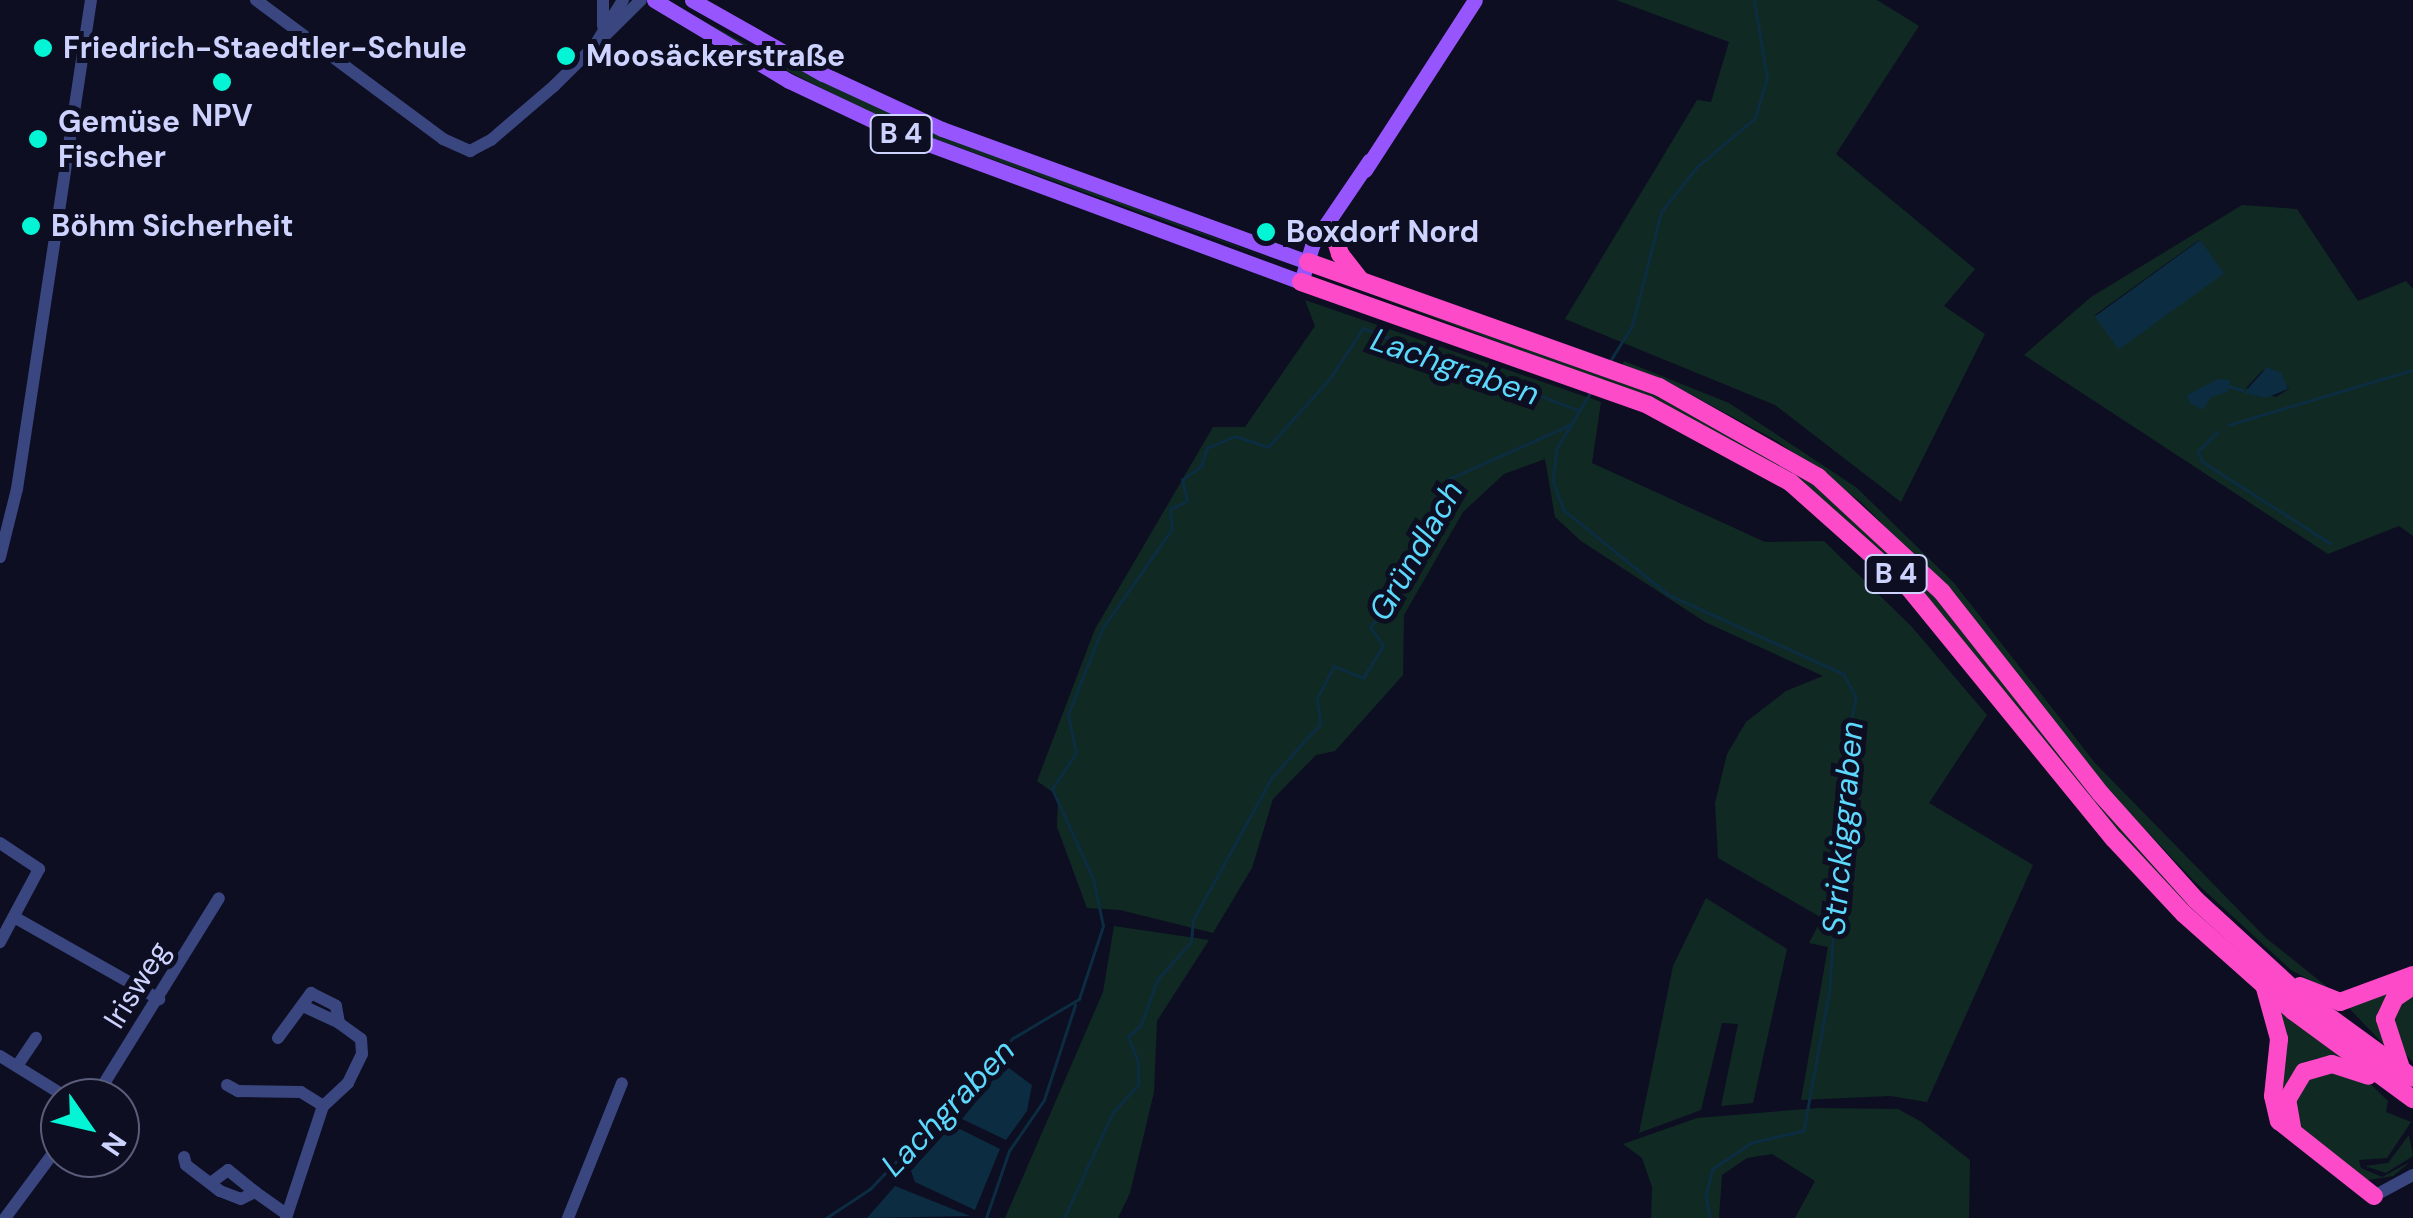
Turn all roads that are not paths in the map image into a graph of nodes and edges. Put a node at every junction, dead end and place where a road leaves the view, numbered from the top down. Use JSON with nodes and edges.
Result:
{"nodes":[{"id":1,"x":90,"y":0,"type":"edge"},
{"id":2,"x":256,"y":0,"type":"edge"},
{"id":3,"x":603,"y":0,"type":"edge"},
{"id":4,"x":622,"y":0,"type":"edge"},
{"id":5,"x":642,"y":0,"type":"edge"},
{"id":6,"x":654,"y":0,"type":"edge"},
{"id":7,"x":692,"y":0,"type":"edge"},
{"id":8,"x":1474,"y":0,"type":"edge"},
{"id":9,"x":603,"y":26,"type":"junction"},
{"id":10,"x":593,"y":50,"type":"junction"},
{"id":11,"x":1370,"y":161,"type":"junction"},
{"id":12,"x":1333,"y":231,"type":"junction"},
{"id":13,"x":1308,"y":262,"type":"junction"},
{"id":14,"x":1360,"y":281,"type":"junction"},
{"id":15,"x":1301,"y":282,"type":"junction"},
{"id":16,"x":0,"y":557,"type":"edge"},
{"id":17,"x":0,"y":843,"type":"edge"},
{"id":18,"x":219,"y":898,"type":"dead end"},
{"id":19,"x":14,"y":917,"type":"junction"},
{"id":20,"x":0,"y":942,"type":"edge"},
{"id":21,"x":2413,"y":976,"type":"edge"},
{"id":22,"x":2267,"y":978,"type":"junction"},
{"id":23,"x":2413,"y":986,"type":"edge"},
{"id":24,"x":159,"y":999,"type":"junction"},
{"id":25,"x":303,"y":1006,"type":"junction"},
{"id":26,"x":339,"y":1023,"type":"junction"},
{"id":27,"x":36,"y":1038,"type":"dead end"},
{"id":28,"x":278,"y":1038,"type":"dead end"},
{"id":29,"x":0,"y":1056,"type":"edge"},
{"id":30,"x":17,"y":1066,"type":"junction"},
{"id":31,"x":108,"y":1078,"type":"edge"},
{"id":32,"x":2404,"y":1079,"type":"edge"},
{"id":33,"x":40,"y":1080,"type":"edge"},
{"id":34,"x":622,"y":1083,"type":"dead end"},
{"id":35,"x":227,"y":1085,"type":"dead end"},
{"id":36,"x":2413,"y":1099,"type":"edge"},
{"id":37,"x":324,"y":1106,"type":"junction"},
{"id":38,"x":2305,"y":1146,"type":"junction"},
{"id":39,"x":184,"y":1156,"type":"dead end"},
{"id":40,"x":40,"y":1171,"type":"edge"},
{"id":41,"x":2413,"y":1176,"type":"edge"},
{"id":42,"x":212,"y":1182,"type":"junction"},
{"id":43,"x":256,"y":1192,"type":"junction"},
{"id":44,"x":2374,"y":1196,"type":"joint"},
{"id":45,"x":285,"y":1215,"type":"edge"},
{"id":46,"x":5,"y":1218,"type":"edge"},
{"id":47,"x":568,"y":1218,"type":"edge"}],
"edges":[{"from":1,"to":16,"type":"street"},
{"from":2,"to":10,"type":"street"},
{"from":3,"to":9,"type":"street"},
{"from":4,"to":9,"type":"street"},
{"from":5,"to":10,"type":"street"},
{"from":6,"to":15,"type":"main road","number":"B 4"},
{"from":7,"to":13,"type":"main road","number":"B 4"},
{"from":8,"to":11,"type":"main road"},
{"from":9,"to":10,"type":"street"},
{"from":11,"to":12,"type":"main road"},
{"from":11,"to":13,"type":"main road"},
{"from":12,"to":13,"type":"main road"},
{"from":12,"to":14,"type":"highway"},
{"from":13,"to":14,"type":"highway","number":"B 4"},
{"from":13,"to":15,"type":"main road"},
{"from":14,"to":22,"type":"highway","number":"B 4"},
{"from":15,"to":22,"type":"highway","number":"B 4"},
{"from":17,"to":19,"type":"street"},
{"from":18,"to":24,"type":"street","name":"Irisweg"},
{"from":19,"to":20,"type":"street"},
{"from":19,"to":24,"type":"street"},
{"from":21,"to":22,"type":"highway","number":"B 4"},
{"from":22,"to":32,"type":"highway","number":"B 4"},
{"from":22,"to":38,"type":"highway","number":"B 4"},
{"from":23,"to":32,"type":"highway"},
{"from":24,"to":31,"type":"street","name":"Irisweg"},
{"from":25,"to":26,"type":"street"},
{"from":25,"to":26,"type":"street"},
{"from":25,"to":28,"type":"street"},
{"from":26,"to":37,"type":"street"},
{"from":27,"to":30,"type":"street"},
{"from":29,"to":30,"type":"street"},
{"from":30,"to":33,"type":"street"},
{"from":32,"to":36,"type":"highway","number":"B 4"},
{"from":32,"to":38,"type":"highway","number":"B 4"},
{"from":34,"to":47,"type":"street"},
{"from":35,"to":37,"type":"street"},
{"from":37,"to":45,"type":"street"},
{"from":38,"to":44,"type":"highway","number":"B 4"},
{"from":39,"to":42,"type":"street"},
{"from":40,"to":46,"type":"street"},
{"from":41,"to":44,"type":"street"},
{"from":42,"to":43,"type":"street"},
{"from":42,"to":43,"type":"street"},
{"from":43,"to":45,"type":"street"}]}
